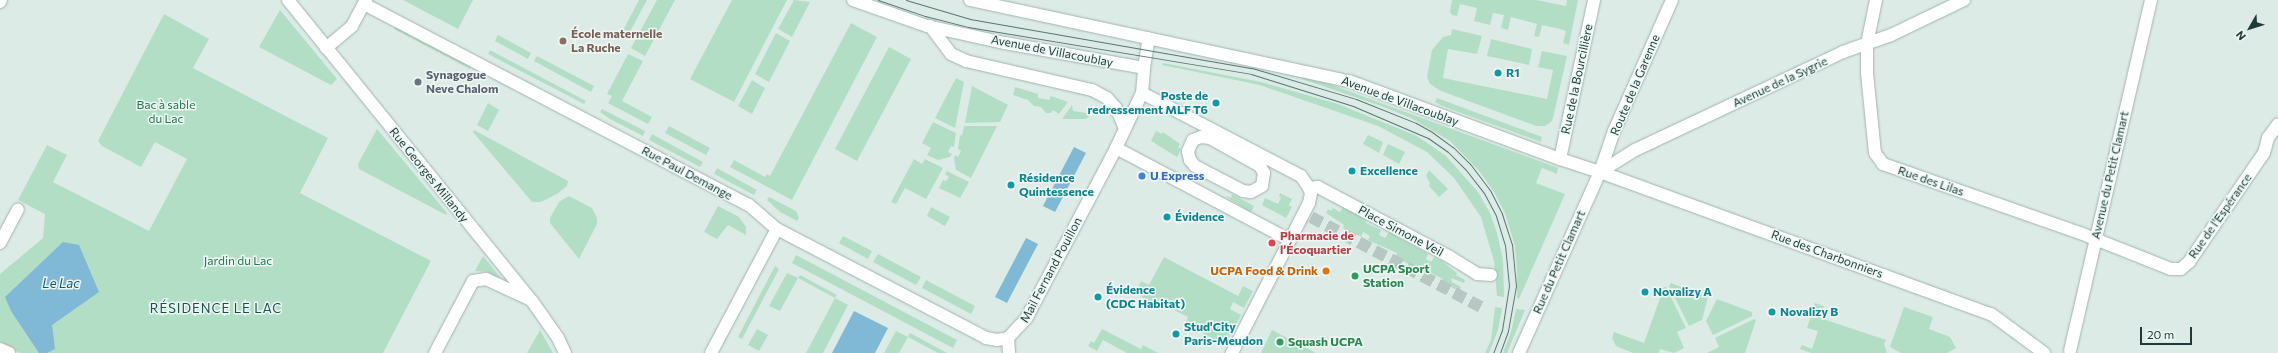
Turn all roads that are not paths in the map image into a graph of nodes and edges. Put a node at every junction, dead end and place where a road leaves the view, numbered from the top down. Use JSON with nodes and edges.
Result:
{"nodes":[{"id":1,"x":288,"y":0,"type":"edge"},
{"id":2,"x":854,"y":0,"type":"edge"},
{"id":3,"x":970,"y":0,"type":"edge"},
{"id":4,"x":1594,"y":0,"type":"edge"},
{"id":5,"x":1672,"y":0,"type":"edge"},
{"id":6,"x":1876,"y":0,"type":"edge"},
{"id":7,"x":1964,"y":0,"type":"edge"},
{"id":8,"x":2151,"y":0,"type":"edge"},
{"id":9,"x":365,"y":2,"type":"edge"},
{"id":10,"x":930,"y":26,"type":"junction"},
{"id":11,"x":1149,"y":38,"type":"junction"},
{"id":12,"x":1867,"y":44,"type":"junction"},
{"id":13,"x":326,"y":48,"type":"junction"},
{"id":14,"x":1144,"y":68,"type":"junction"},
{"id":15,"x":1142,"y":93,"type":"junction"},
{"id":16,"x":2278,"y":124,"type":"edge"},
{"id":17,"x":1125,"y":128,"type":"junction"},
{"id":18,"x":1116,"y":148,"type":"junction"},
{"id":19,"x":1560,"y":159,"type":"junction"},
{"id":20,"x":1195,"y":166,"type":"joint"},
{"id":21,"x":1600,"y":172,"type":"junction"},
{"id":22,"x":1309,"y":188,"type":"junction"},
{"id":23,"x":18,"y":208,"type":"dead end"},
{"id":24,"x":777,"y":229,"type":"junction"},
{"id":25,"x":2095,"y":238,"type":"junction"},
{"id":26,"x":0,"y":243,"type":"edge"},
{"id":27,"x":1288,"y":244,"type":"junction"},
{"id":28,"x":1491,"y":276,"type":"dead end"},
{"id":29,"x":532,"y":301,"type":"junction"},
{"id":30,"x":1008,"y":338,"type":"junction"},
{"id":31,"x":0,"y":348,"type":"edge"},
{"id":32,"x":2070,"y":351,"type":"dead end"},
{"id":33,"x":9,"y":353,"type":"edge"},
{"id":34,"x":435,"y":353,"type":"edge"},
{"id":35,"x":565,"y":353,"type":"edge"},
{"id":36,"x":711,"y":353,"type":"edge"},
{"id":37,"x":1009,"y":353,"type":"edge"},
{"id":38,"x":1232,"y":353,"type":"edge"},
{"id":39,"x":1519,"y":353,"type":"edge"},
{"id":40,"x":2044,"y":353,"type":"edge"}],
"edges":[{"from":1,"to":13,"type":"street","name":"Rue Georges Millandy"},
{"from":2,"to":10,"type":"street","name":"Avenue de Villacoublay"},
{"from":3,"to":11,"type":"street","name":"Avenue de Villacoublay"},
{"from":4,"to":19,"type":"street","name":"Rue de la Bourcillière"},
{"from":5,"to":21,"type":"street","name":"Route de la Garenne"},
{"from":6,"to":12,"type":"street","name":"Rue des Lilas"},
{"from":7,"to":12,"type":"street","name":"Avenue de la Sygrie"},
{"from":8,"to":25,"type":"street","name":"Avenue du Petit Clamart"},
{"from":9,"to":13,"type":"street"},
{"from":9,"to":24,"type":"street","name":"Rue Paul Demange"},
{"from":10,"to":14,"type":"street","name":"Avenue de Villacoublay"},
{"from":10,"to":17,"type":"street"},
{"from":11,"to":14,"type":"street"},
{"from":11,"to":19,"type":"street","name":"Avenue de Villacoublay"},
{"from":12,"to":21,"type":"street","name":"Avenue de la Sygrie"},
{"from":12,"to":25,"type":"street","name":"Rue des Lilas"},
{"from":13,"to":29,"type":"street","name":"Rue Georges Millandy"},
{"from":14,"to":15,"type":"street","name":"Mail Fernand Pouillon"},
{"from":15,"to":17,"type":"street","name":"Mail Fernand Pouillon"},
{"from":15,"to":22,"type":"street"},
{"from":16,"to":25,"type":"street","name":"Rue de l'Espérance"},
{"from":17,"to":18,"type":"street","name":"Mail Fernand Pouillon"},
{"from":18,"to":27,"type":"street"},
{"from":18,"to":30,"type":"street","name":"Mail Fernand Pouillon"},
{"from":19,"to":21,"type":"street","name":"Avenue de Villacoublay"},
{"from":20,"to":20,"type":"street"},
{"from":21,"to":39,"type":"street","name":"Rue du Petit Clamart"},
{"from":21,"to":40,"type":"street","name":"Rue des Charbonniers"},
{"from":22,"to":27,"type":"street"},
{"from":22,"to":28,"type":"street","name":"Place Simone Veil"},
{"from":23,"to":26,"type":"street"},
{"from":24,"to":30,"type":"street","name":"Rue Paul Demange"},
{"from":24,"to":36,"type":"street"},
{"from":25,"to":32,"type":"street","name":"Avenue du Petit Clamart"},
{"from":27,"to":38,"type":"street"},
{"from":29,"to":34,"type":"street"},
{"from":29,"to":35,"type":"street","name":"Rue Georges Millandy"},
{"from":30,"to":37,"type":"street"},
{"from":31,"to":33,"type":"street"}]}
